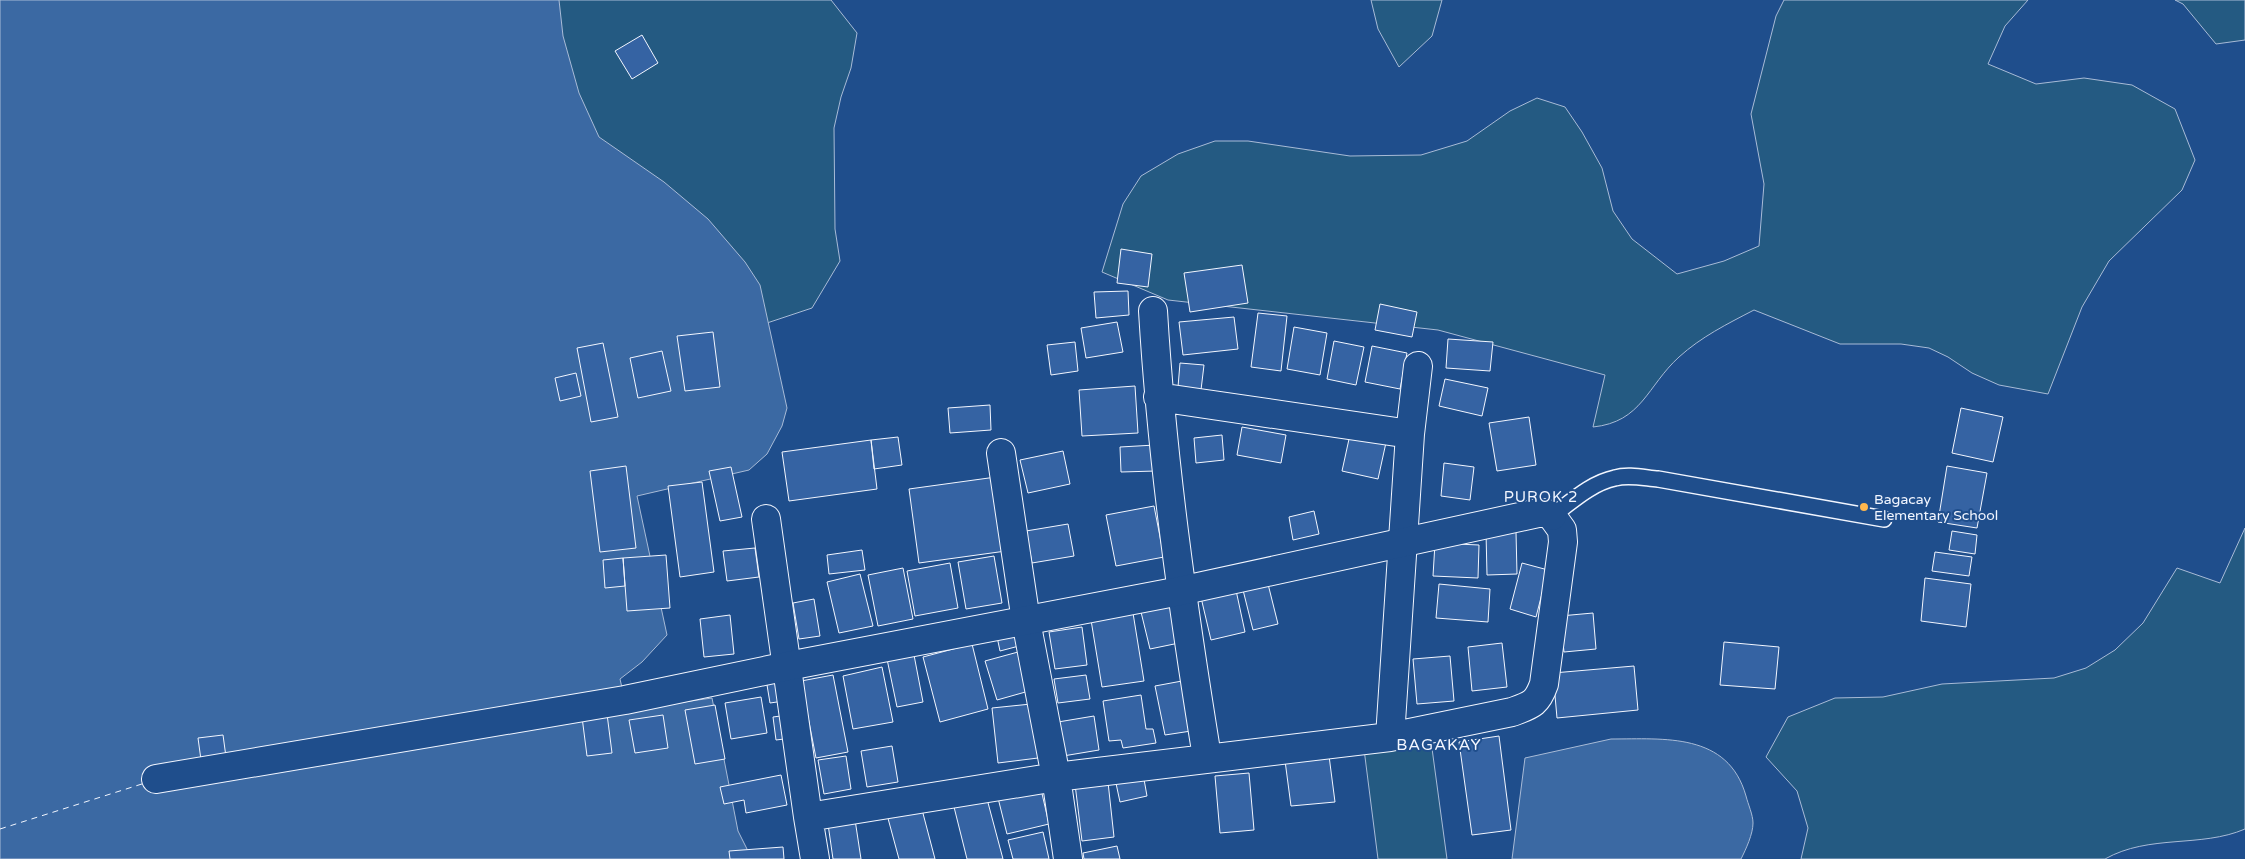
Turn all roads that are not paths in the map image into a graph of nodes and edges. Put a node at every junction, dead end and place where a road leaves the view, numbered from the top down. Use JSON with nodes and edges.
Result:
{"nodes":[{"id":1,"x":1153,"y":311,"type":"dead end"},
{"id":2,"x":1418,"y":366,"type":"dead end"},
{"id":3,"x":1158,"y":397,"type":"junction"},
{"id":4,"x":1410,"y":434,"type":"junction"},
{"id":5,"x":1001,"y":453,"type":"dead end"},
{"id":6,"x":1552,"y":516,"type":"junction"},
{"id":7,"x":766,"y":519,"type":"dead end"},
{"id":8,"x":1884,"y":519,"type":"dead end"},
{"id":9,"x":1403,"y":542,"type":"junction"},
{"id":10,"x":1180,"y":591,"type":"junction"},
{"id":11,"x":1026,"y":621,"type":"junction"},
{"id":12,"x":788,"y":666,"type":"junction"},
{"id":13,"x":1390,"y":737,"type":"junction"},
{"id":14,"x":1207,"y":758,"type":"junction"},
{"id":15,"x":1056,"y":777,"type":"junction"},
{"id":16,"x":156,"y":779,"type":"dead end"},
{"id":17,"x":808,"y":817,"type":"junction"},
{"id":18,"x":816,"y":859,"type":"edge"},
{"id":19,"x":1068,"y":859,"type":"edge"}],
"edges":[{"from":1,"to":3,"type":"street"},
{"from":2,"to":4,"type":"street"},
{"from":3,"to":4,"type":"street"},
{"from":3,"to":10,"type":"street"},
{"from":4,"to":9,"type":"street"},
{"from":5,"to":11,"type":"street"},
{"from":6,"to":8,"type":"lane"},
{"from":6,"to":9,"type":"street"},
{"from":6,"to":13,"type":"street"},
{"from":7,"to":12,"type":"street"},
{"from":9,"to":10,"type":"street"},
{"from":9,"to":13,"type":"street"},
{"from":10,"to":11,"type":"street"},
{"from":10,"to":14,"type":"street"},
{"from":11,"to":12,"type":"street"},
{"from":11,"to":15,"type":"street"},
{"from":12,"to":16,"type":"street"},
{"from":12,"to":17,"type":"street"},
{"from":13,"to":14,"type":"street"},
{"from":14,"to":15,"type":"street"},
{"from":15,"to":17,"type":"street"},
{"from":15,"to":19,"type":"street"},
{"from":17,"to":18,"type":"street"}]}
